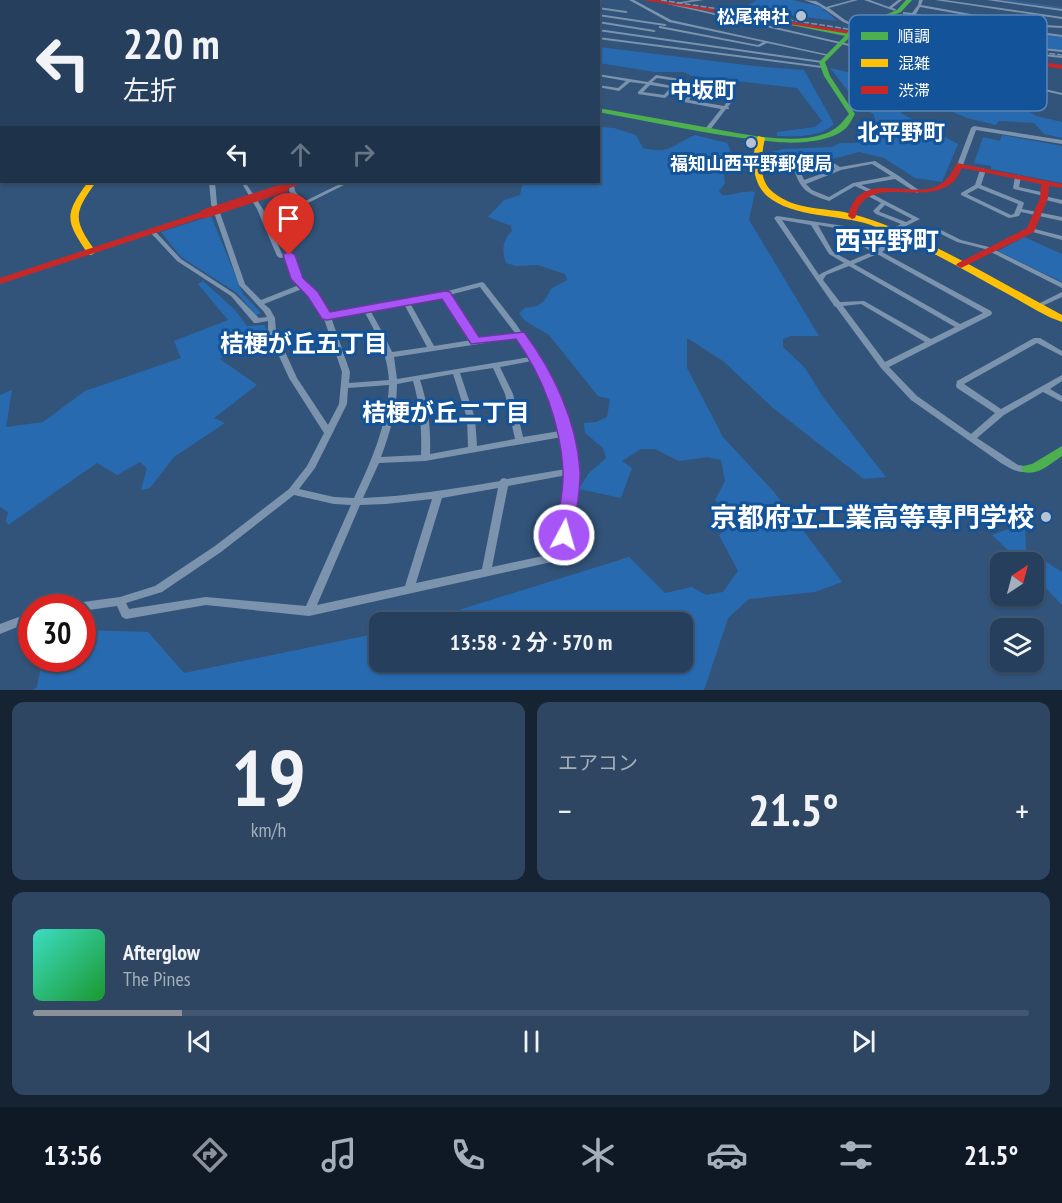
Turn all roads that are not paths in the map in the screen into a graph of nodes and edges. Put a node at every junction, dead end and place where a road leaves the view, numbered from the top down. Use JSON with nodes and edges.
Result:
{"nodes":[{"id":1,"x":654,"y":0,"type":"edge"},
{"id":2,"x":702,"y":0,"type":"edge"},
{"id":3,"x":806,"y":0,"type":"edge"},
{"id":4,"x":856,"y":0,"type":"edge"},
{"id":5,"x":866,"y":0,"type":"edge"},
{"id":6,"x":900,"y":0,"type":"edge"},
{"id":7,"x":909,"y":0,"type":"edge"},
{"id":8,"x":921,"y":0,"type":"edge"},
{"id":9,"x":939,"y":0,"type":"edge"},
{"id":10,"x":988,"y":0,"type":"edge"},
{"id":11,"x":640,"y":3,"type":"edge"},
{"id":12,"x":667,"y":3,"type":"junction"},
{"id":13,"x":1016,"y":4,"type":"junction"},
{"id":14,"x":920,"y":6,"type":"junction"},
{"id":15,"x":828,"y":7,"type":"junction"},
{"id":16,"x":600,"y":8,"type":"edge"},
{"id":17,"x":1062,"y":10,"type":"edge"},
{"id":18,"x":618,"y":11,"type":"junction"},
{"id":19,"x":1012,"y":11,"type":"junction"},
{"id":20,"x":626,"y":12,"type":"dead end"},
{"id":21,"x":904,"y":13,"type":"dead end"},
{"id":22,"x":600,"y":15,"type":"edge"},
{"id":23,"x":891,"y":15,"type":"edge"},
{"id":24,"x":911,"y":15,"type":"joint"},
{"id":25,"x":973,"y":15,"type":"edge"},
{"id":26,"x":1010,"y":15,"type":"edge"},
{"id":27,"x":1041,"y":15,"type":"edge"},
{"id":28,"x":1047,"y":16,"type":"edge"},
{"id":29,"x":607,"y":17,"type":"junction"},
{"id":30,"x":1062,"y":18,"type":"edge"},
{"id":31,"x":1047,"y":19,"type":"edge"},
{"id":32,"x":629,"y":20,"type":"junction"},
{"id":33,"x":600,"y":21,"type":"edge"},
{"id":34,"x":773,"y":21,"type":"junction"},
{"id":35,"x":600,"y":22,"type":"edge"},
{"id":36,"x":673,"y":22,"type":"junction"},
{"id":37,"x":662,"y":26,"type":"junction"},
{"id":38,"x":849,"y":27,"type":"edge"},
{"id":39,"x":1060,"y":27,"type":"edge"},
{"id":40,"x":600,"y":30,"type":"edge"},
{"id":41,"x":849,"y":30,"type":"edge"},
{"id":42,"x":654,"y":31,"type":"junction"},
{"id":43,"x":849,"y":33,"type":"edge"},
{"id":44,"x":1047,"y":34,"type":"edge"},
{"id":45,"x":849,"y":35,"type":"edge"},
{"id":46,"x":645,"y":36,"type":"junction"},
{"id":47,"x":1062,"y":36,"type":"edge"},
{"id":48,"x":600,"y":38,"type":"edge"},
{"id":49,"x":766,"y":42,"type":"junction"},
{"id":50,"x":636,"y":44,"type":"junction"},
{"id":51,"x":839,"y":44,"type":"junction"},
{"id":52,"x":849,"y":46,"type":"edge"},
{"id":53,"x":1047,"y":49,"type":"edge"},
{"id":54,"x":1062,"y":51,"type":"edge"},
{"id":55,"x":1047,"y":55,"type":"edge"},
{"id":56,"x":1062,"y":57,"type":"edge"},
{"id":57,"x":824,"y":61,"type":"junction"},
{"id":58,"x":1047,"y":64,"type":"edge"},
{"id":59,"x":1062,"y":67,"type":"edge"},
{"id":60,"x":602,"y":76,"type":"edge"},
{"id":61,"x":629,"y":80,"type":"junction"},
{"id":62,"x":649,"y":83,"type":"junction"},
{"id":63,"x":600,"y":85,"type":"edge"},
{"id":64,"x":674,"y":88,"type":"junction"},
{"id":65,"x":1047,"y":90,"type":"edge"},
{"id":66,"x":694,"y":91,"type":"junction"},
{"id":67,"x":1062,"y":94,"type":"edge"},
{"id":68,"x":727,"y":108,"type":"junction"},
{"id":69,"x":849,"y":108,"type":"edge"},
{"id":70,"x":600,"y":110,"type":"edge"},
{"id":71,"x":850,"y":111,"type":"edge"},
{"id":72,"x":708,"y":129,"type":"junction"},
{"id":73,"x":761,"y":138,"type":"junction"},
{"id":74,"x":1062,"y":142,"type":"edge"},
{"id":75,"x":960,"y":165,"type":"junction"},
{"id":76,"x":839,"y":168,"type":"junction"},
{"id":77,"x":983,"y":170,"type":"junction"},
{"id":78,"x":897,"y":177,"type":"junction"},
{"id":79,"x":801,"y":182,"type":"junction"},
{"id":80,"x":91,"y":183,"type":"edge"},
{"id":81,"x":212,"y":183,"type":"edge"},
{"id":82,"x":244,"y":183,"type":"edge"},
{"id":83,"x":301,"y":183,"type":"edge"},
{"id":84,"x":345,"y":183,"type":"edge"},
{"id":85,"x":855,"y":184,"type":"junction"},
{"id":86,"x":978,"y":186,"type":"junction"},
{"id":87,"x":1062,"y":186,"type":"edge"},
{"id":88,"x":288,"y":187,"type":"junction"},
{"id":89,"x":917,"y":192,"type":"junction"},
{"id":90,"x":1044,"y":192,"type":"junction"},
{"id":91,"x":870,"y":193,"type":"junction"},
{"id":92,"x":1062,"y":202,"type":"edge"},
{"id":93,"x":884,"y":203,"type":"junction"},
{"id":94,"x":295,"y":208,"type":"junction"},
{"id":95,"x":1020,"y":210,"type":"junction"},
{"id":96,"x":1038,"y":214,"type":"junction"},
{"id":97,"x":852,"y":216,"type":"junction"},
{"id":98,"x":1062,"y":219,"type":"edge"},
{"id":99,"x":813,"y":223,"type":"junction"},
{"id":100,"x":906,"y":224,"type":"junction"},
{"id":101,"x":1031,"y":230,"type":"junction"},
{"id":102,"x":152,"y":231,"type":"junction"},
{"id":103,"x":941,"y":231,"type":"dead end"},
{"id":104,"x":896,"y":233,"type":"junction"},
{"id":105,"x":1062,"y":238,"type":"edge"},
{"id":106,"x":992,"y":251,"type":"junction"},
{"id":107,"x":91,"y":252,"type":"junction"},
{"id":108,"x":877,"y":252,"type":"junction"},
{"id":109,"x":289,"y":255,"type":"junction"},
{"id":110,"x":848,"y":263,"type":"junction"},
{"id":111,"x":961,"y":266,"type":"junction"},
{"id":112,"x":819,"y":280,"type":"junction"},
{"id":113,"x":0,"y":281,"type":"edge"},
{"id":114,"x":303,"y":286,"type":"junction"},
{"id":115,"x":1062,"y":286,"type":"edge"},
{"id":116,"x":445,"y":294,"type":"junction"},
{"id":117,"x":1062,"y":294,"type":"edge"},
{"id":118,"x":406,"y":302,"type":"junction"},
{"id":119,"x":260,"y":303,"type":"junction"},
{"id":120,"x":836,"y":305,"type":"junction"},
{"id":121,"x":1038,"y":306,"type":"junction"},
{"id":122,"x":366,"y":309,"type":"junction"},
{"id":123,"x":327,"y":316,"type":"junction"},
{"id":124,"x":271,"y":318,"type":"junction"},
{"id":125,"x":1062,"y":319,"type":"edge"},
{"id":126,"x":960,"y":327,"type":"junction"},
{"id":127,"x":520,"y":334,"type":"junction"},
{"id":128,"x":476,"y":342,"type":"junction"},
{"id":129,"x":930,"y":342,"type":"junction"},
{"id":130,"x":432,"y":349,"type":"junction"},
{"id":131,"x":1062,"y":354,"type":"edge"},
{"id":132,"x":390,"y":355,"type":"junction"},
{"id":133,"x":537,"y":358,"type":"junction"},
{"id":134,"x":496,"y":366,"type":"junction"},
{"id":135,"x":884,"y":366,"type":"junction"},
{"id":136,"x":456,"y":372,"type":"junction"},
{"id":137,"x":1062,"y":378,"type":"edge"},
{"id":138,"x":416,"y":379,"type":"junction"},
{"id":139,"x":392,"y":382,"type":"junction"},
{"id":140,"x":345,"y":386,"type":"junction"},
{"id":141,"x":1044,"y":389,"type":"junction"},
{"id":142,"x":1062,"y":399,"type":"edge"},
{"id":143,"x":1001,"y":413,"type":"junction"},
{"id":144,"x":328,"y":432,"type":"junction"},
{"id":145,"x":565,"y":433,"type":"junction"},
{"id":146,"x":971,"y":439,"type":"junction"},
{"id":147,"x":520,"y":441,"type":"junction"},
{"id":148,"x":473,"y":450,"type":"junction"},
{"id":149,"x":1062,"y":450,"type":"edge"},
{"id":150,"x":425,"y":458,"type":"junction"},
{"id":151,"x":376,"y":460,"type":"junction"},
{"id":152,"x":1027,"y":469,"type":"joint"},
{"id":153,"x":572,"y":471,"type":"junction"},
{"id":154,"x":504,"y":481,"type":"junction"},
{"id":155,"x":291,"y":491,"type":"junction"},
{"id":156,"x":438,"y":496,"type":"junction"},
{"id":157,"x":357,"y":502,"type":"junction"},
{"id":158,"x":486,"y":573,"type":"junction"},
{"id":159,"x":409,"y":589,"type":"junction"},
{"id":160,"x":120,"y":601,"type":"junction"},
{"id":161,"x":96,"y":604,"type":"edge"},
{"id":162,"x":309,"y":611,"type":"junction"},
{"id":163,"x":18,"y":622,"type":"edge"},
{"id":164,"x":0,"y":629,"type":"edge"}],
"edges":[{"from":1,"to":2,"type":"street"},
{"from":3,"to":15,"type":"street"},
{"from":4,"to":15,"type":"street"},
{"from":5,"to":6,"type":"street"},
{"from":7,"to":23,"type":"street"},
{"from":8,"to":14,"type":"street"},
{"from":9,"to":19,"type":"street"},
{"from":10,"to":13,"type":"street"},
{"from":11,"to":12,"type":"street"},
{"from":11,"to":18,"type":"street"},
{"from":11,"to":32,"type":"street"},
{"from":11,"to":36,"type":"street"},
{"from":12,"to":34,"type":"street"},
{"from":12,"to":51,"type":"street"},
{"from":13,"to":17,"type":"street"},
{"from":13,"to":19,"type":"street"},
{"from":14,"to":24,"type":"street"},
{"from":14,"to":25,"type":"street"},
{"from":15,"to":38,"type":"street"},
{"from":16,"to":18,"type":"street"},
{"from":18,"to":20,"type":"street"},
{"from":19,"to":26,"type":"street"},
{"from":19,"to":27,"type":"street"},
{"from":21,"to":24,"type":"street"},
{"from":22,"to":29,"type":"street"},
{"from":28,"to":30,"type":"street"},
{"from":29,"to":32,"type":"street"},
{"from":29,"to":33,"type":"street"},
{"from":31,"to":39,"type":"street"},
{"from":32,"to":37,"type":"street"},
{"from":34,"to":41,"type":"street"},
{"from":34,"to":43,"type":"street"},
{"from":35,"to":42,"type":"street"},
{"from":36,"to":37,"type":"street"},
{"from":36,"to":49,"type":"street"},
{"from":37,"to":42,"type":"street"},
{"from":37,"to":49,"type":"street"},
{"from":40,"to":46,"type":"street"},
{"from":42,"to":46,"type":"street"},
{"from":44,"to":47,"type":"street"},
{"from":45,"to":51,"type":"street"},
{"from":46,"to":50,"type":"street"},
{"from":46,"to":57,"type":"street"},
{"from":48,"to":50,"type":"street"},
{"from":49,"to":57,"type":"street"},
{"from":50,"to":57,"type":"street"},
{"from":51,"to":52,"type":"street"},
{"from":51,"to":57,"type":"street"},
{"from":53,"to":54,"type":"street"},
{"from":55,"to":56,"type":"street"},
{"from":57,"to":69,"type":"street"},
{"from":58,"to":59,"type":"street"},
{"from":60,"to":61,"type":"street"},
{"from":61,"to":62,"type":"street"},
{"from":61,"to":63,"type":"street"},
{"from":62,"to":64,"type":"street"},
{"from":62,"to":64,"type":"street"},
{"from":62,"to":64,"type":"street"},
{"from":64,"to":66,"type":"street"},
{"from":65,"to":67,"type":"street"},
{"from":66,"to":68,"type":"street"},
{"from":66,"to":68,"type":"street"},
{"from":68,"to":72,"type":"street"},
{"from":70,"to":72,"type":"street"},
{"from":71,"to":73,"type":"street"},
{"from":72,"to":73,"type":"street"},
{"from":73,"to":97,"type":"street"},
{"from":74,"to":75,"type":"street"},
{"from":75,"to":77,"type":"street"},
{"from":75,"to":89,"type":"street"},
{"from":76,"to":78,"type":"street"},
{"from":76,"to":79,"type":"street"},
{"from":76,"to":79,"type":"street"},
{"from":77,"to":86,"type":"street"},
{"from":77,"to":90,"type":"street"},
{"from":78,"to":85,"type":"street"},
{"from":78,"to":89,"type":"street"},
{"from":79,"to":85,"type":"street"},
{"from":80,"to":107,"type":"street"},
{"from":81,"to":119,"type":"street"},
{"from":82,"to":109,"type":"street"},
{"from":83,"to":88,"type":"street"},
{"from":84,"to":94,"type":"street"},
{"from":85,"to":91,"type":"street"},
{"from":86,"to":95,"type":"street"},
{"from":86,"to":95,"type":"street"},
{"from":87,"to":90,"type":"street"},
{"from":88,"to":94,"type":"street"},
{"from":88,"to":102,"type":"street","bridge":true},
{"from":89,"to":91,"type":"street"},
{"from":90,"to":92,"type":"street"},
{"from":90,"to":96,"type":"street"},
{"from":91,"to":93,"type":"street"},
{"from":91,"to":97,"type":"street"},
{"from":93,"to":100,"type":"street"},
{"from":93,"to":100,"type":"street"},
{"from":94,"to":109,"type":"street"},
{"from":95,"to":96,"type":"street"},
{"from":96,"to":98,"type":"street"},
{"from":96,"to":101,"type":"street"},
{"from":97,"to":104,"type":"street"},
{"from":99,"to":108,"type":"street"},
{"from":99,"to":110,"type":"street"},
{"from":99,"to":112,"type":"street"},
{"from":100,"to":104,"type":"street"},
{"from":101,"to":105,"type":"street"},
{"from":101,"to":106,"type":"street"},
{"from":102,"to":107,"type":"street"},
{"from":102,"to":124,"type":"street"},
{"from":103,"to":106,"type":"street"},
{"from":104,"to":108,"type":"street"},
{"from":104,"to":111,"type":"street"},
{"from":106,"to":111,"type":"street"},
{"from":106,"to":115,"type":"street"},
{"from":107,"to":113,"type":"street"},
{"from":108,"to":110,"type":"street"},
{"from":108,"to":126,"type":"street"},
{"from":109,"to":114,"type":"street"},
{"from":110,"to":112,"type":"street"},
{"from":110,"to":126,"type":"street"},
{"from":111,"to":121,"type":"street"},
{"from":112,"to":120,"type":"street"},
{"from":114,"to":119,"type":"street"},
{"from":114,"to":123,"type":"street"},
{"from":116,"to":118,"type":"street"},
{"from":116,"to":127,"type":"street"},
{"from":116,"to":128,"type":"street"},
{"from":117,"to":121,"type":"street"},
{"from":118,"to":122,"type":"street"},
{"from":118,"to":130,"type":"street"},
{"from":119,"to":124,"type":"street"},
{"from":120,"to":129,"type":"street"},
{"from":120,"to":135,"type":"street"},
{"from":121,"to":125,"type":"street"},
{"from":122,"to":123,"type":"street"},
{"from":122,"to":132,"type":"street"},
{"from":123,"to":140,"type":"street"},
{"from":124,"to":144,"type":"street"},
{"from":126,"to":129,"type":"street"},
{"from":127,"to":128,"type":"street"},
{"from":127,"to":133,"type":"street"},
{"from":128,"to":130,"type":"street"},
{"from":129,"to":135,"type":"street"},
{"from":130,"to":132,"type":"street"},
{"from":131,"to":143,"type":"street"},
{"from":132,"to":139,"type":"street"},
{"from":133,"to":134,"type":"street"},
{"from":133,"to":145,"type":"street"},
{"from":134,"to":136,"type":"street"},
{"from":134,"to":147,"type":"street"},
{"from":135,"to":146,"type":"street"},
{"from":136,"to":138,"type":"street"},
{"from":136,"to":148,"type":"street"},
{"from":137,"to":141,"type":"street"},
{"from":138,"to":139,"type":"street"},
{"from":138,"to":150,"type":"street"},
{"from":139,"to":140,"type":"street"},
{"from":139,"to":151,"type":"street"},
{"from":140,"to":144,"type":"street"},
{"from":141,"to":142,"type":"street"},
{"from":141,"to":143,"type":"street"},
{"from":143,"to":146,"type":"street"},
{"from":144,"to":155,"type":"street"},
{"from":145,"to":147,"type":"street"},
{"from":145,"to":153,"type":"street"},
{"from":146,"to":152,"type":"street"},
{"from":147,"to":148,"type":"street"},
{"from":148,"to":150,"type":"street"},
{"from":149,"to":152,"type":"street"},
{"from":150,"to":151,"type":"street"},
{"from":151,"to":157,"type":"street"},
{"from":153,"to":154,"type":"street"},
{"from":153,"to":158,"type":"street"},
{"from":154,"to":156,"type":"street"},
{"from":154,"to":158,"type":"street"},
{"from":155,"to":157,"type":"street"},
{"from":155,"to":160,"type":"street"},
{"from":156,"to":157,"type":"street"},
{"from":156,"to":159,"type":"street"},
{"from":157,"to":162,"type":"street"},
{"from":158,"to":159,"type":"street"},
{"from":159,"to":162,"type":"street"},
{"from":160,"to":161,"type":"street"},
{"from":160,"to":162,"type":"street"},
{"from":163,"to":164,"type":"street"}]}
